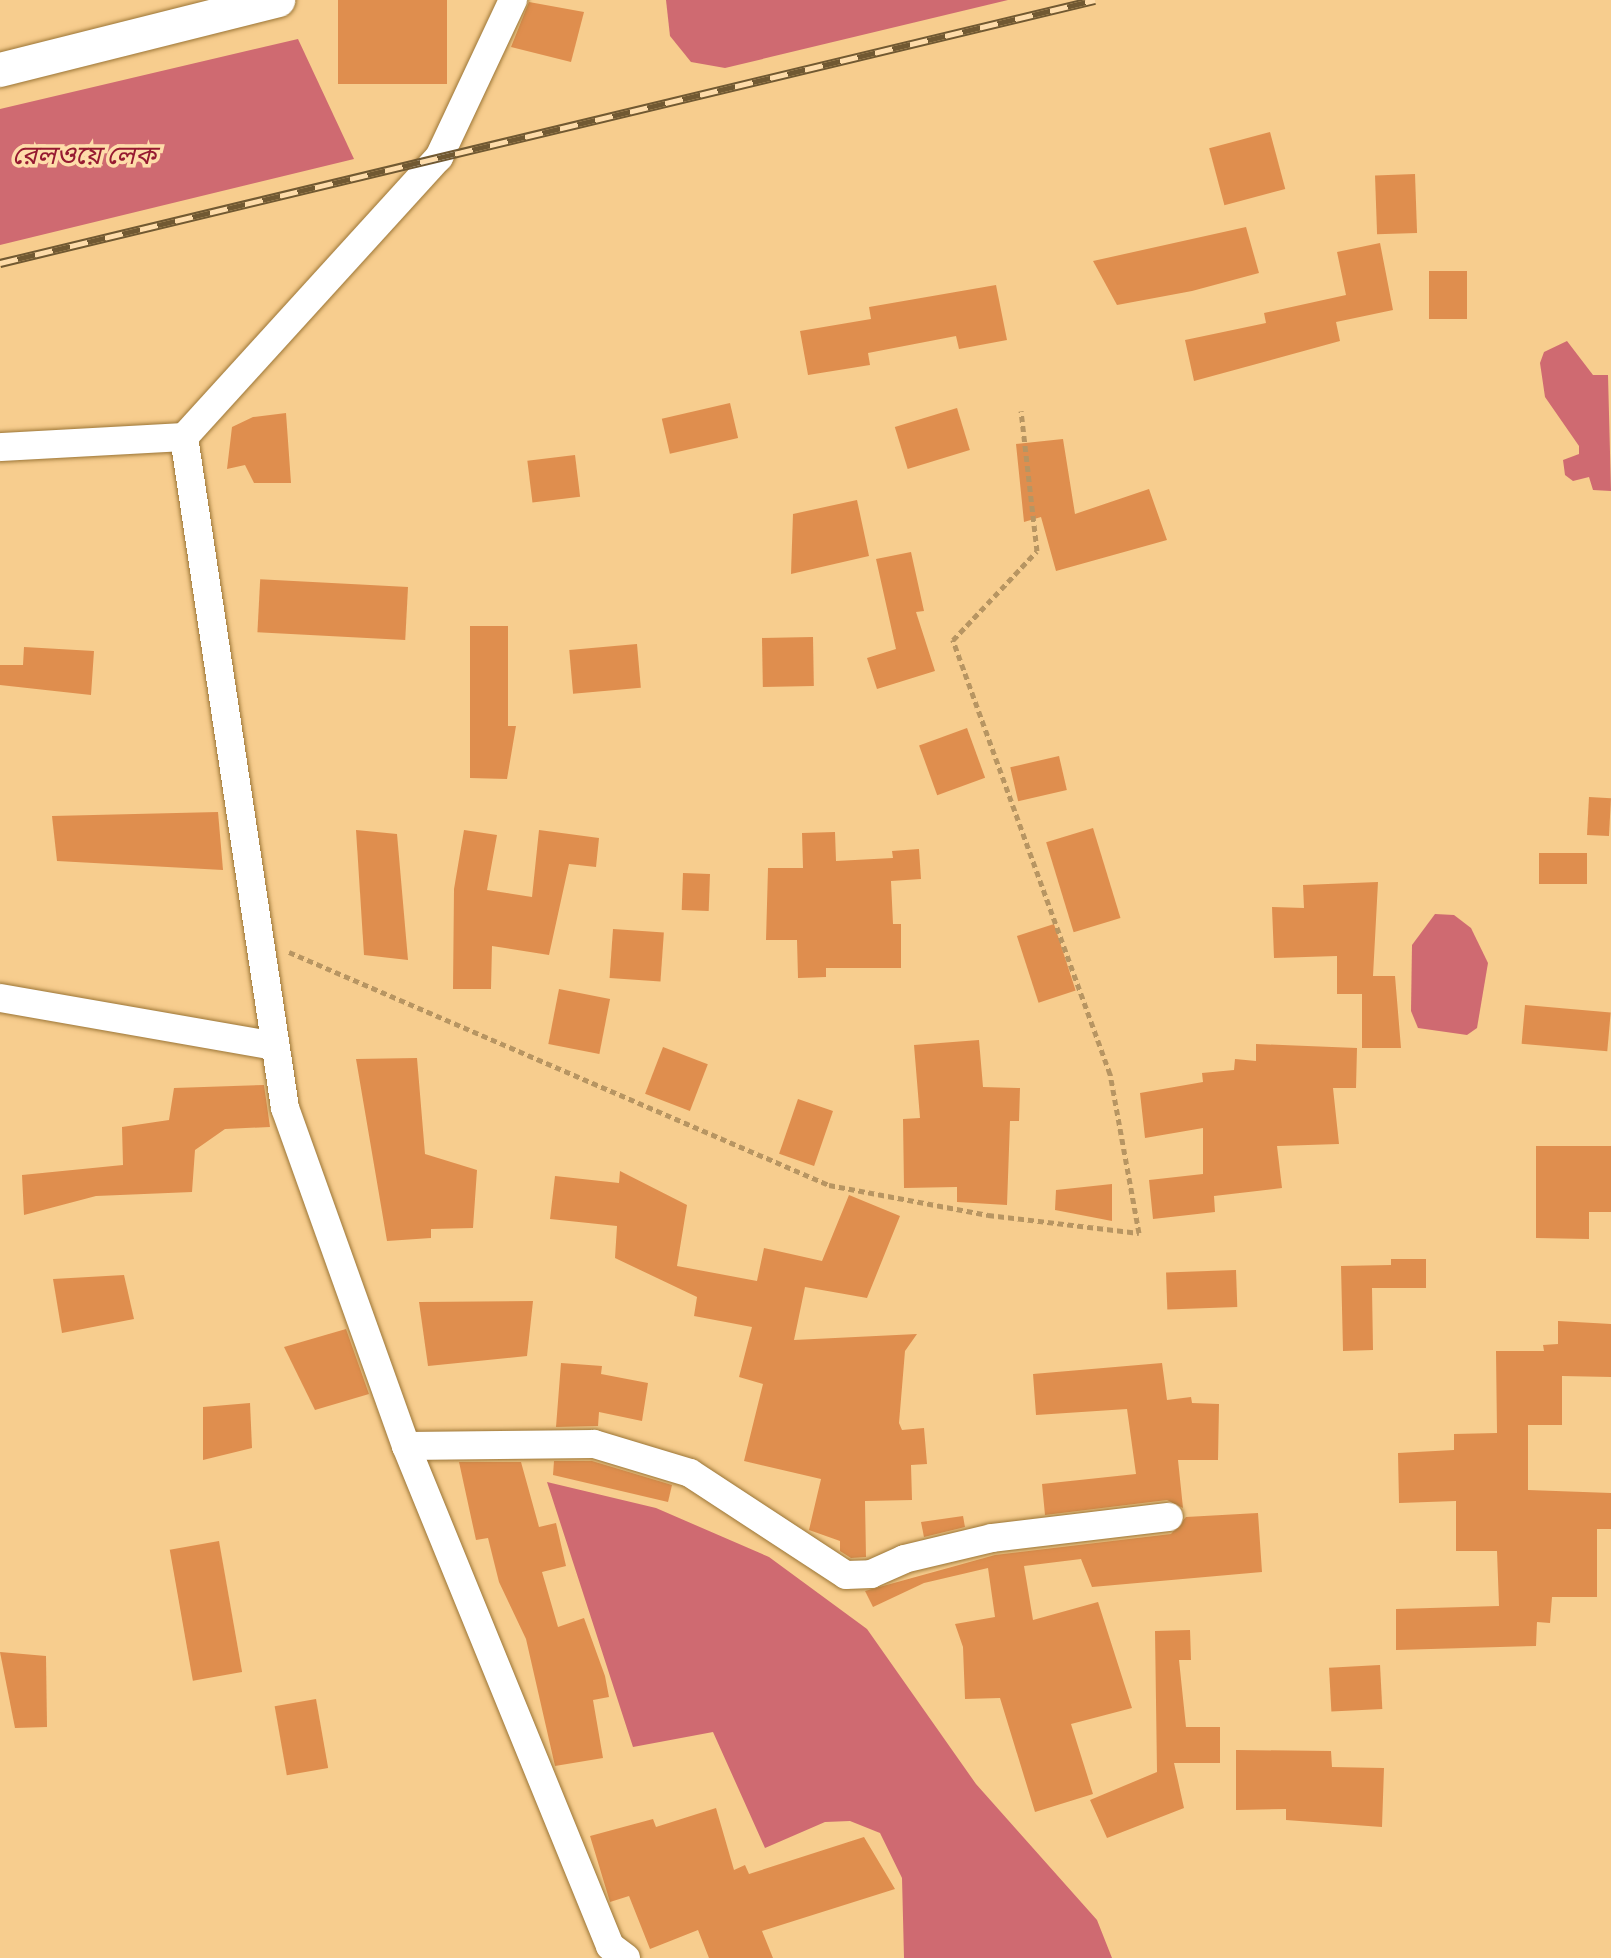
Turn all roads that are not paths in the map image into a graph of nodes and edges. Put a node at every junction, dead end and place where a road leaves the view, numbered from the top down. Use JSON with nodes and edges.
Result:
{"nodes":[{"id":1,"x":278,"y":0,"type":"edge"},
{"id":2,"x":513,"y":0,"type":"edge"},
{"id":3,"x":0,"y":70,"type":"edge"},
{"id":4,"x":184,"y":437,"type":"junction"},
{"id":5,"x":0,"y":447,"type":"edge"},
{"id":6,"x":0,"y":998,"type":"edge"},
{"id":7,"x":275,"y":1046,"type":"junction"},
{"id":8,"x":406,"y":1446,"type":"junction"},
{"id":9,"x":1169,"y":1517,"type":"dead end"},
{"id":10,"x":626,"y":1958,"type":"edge"}],
"edges":[{"from":1,"to":3,"type":"street"},
{"from":2,"to":4,"type":"street"},
{"from":4,"to":5,"type":"street"},
{"from":4,"to":7,"type":"street"},
{"from":6,"to":7,"type":"street"},
{"from":7,"to":8,"type":"street"},
{"from":8,"to":9,"type":"street"},
{"from":8,"to":10,"type":"street"}]}
